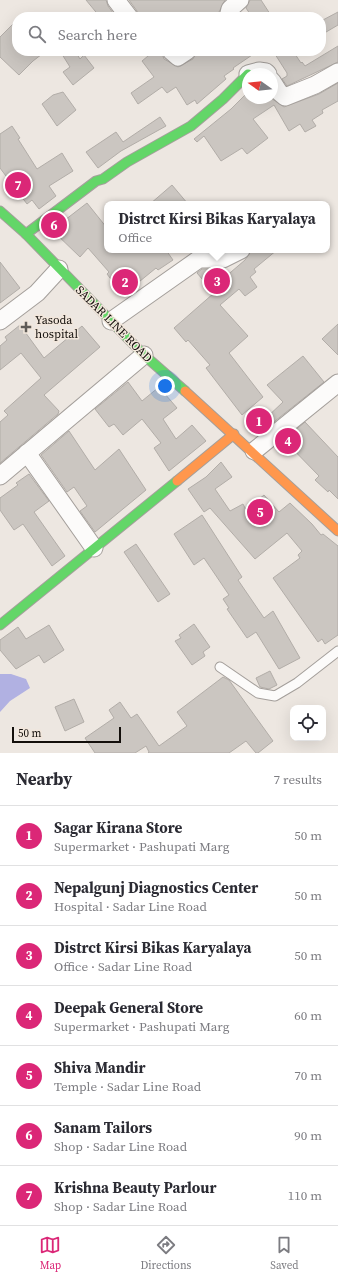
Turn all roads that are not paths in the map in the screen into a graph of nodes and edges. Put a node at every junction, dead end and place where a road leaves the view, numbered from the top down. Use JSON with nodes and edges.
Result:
{"nodes":[{"id":1,"x":116,"y":0,"type":"edge"},
{"id":2,"x":240,"y":0,"type":"edge"},
{"id":3,"x":125,"y":12,"type":"edge"},
{"id":4,"x":229,"y":12,"type":"edge"},
{"id":5,"x":338,"y":72,"type":"edge"},
{"id":6,"x":242,"y":80,"type":"edge"},
{"id":7,"x":278,"y":90,"type":"edge"},
{"id":8,"x":0,"y":211,"type":"edge"},
{"id":9,"x":26,"y":234,"type":"junction"},
{"id":10,"x":236,"y":253,"type":"edge"},
{"id":11,"x":59,"y":269,"type":"junction"},
{"id":12,"x":0,"y":321,"type":"edge"},
{"id":13,"x":111,"y":322,"type":"junction"},
{"id":14,"x":144,"y":355,"type":"junction"},
{"id":15,"x":338,"y":383,"type":"edge"},
{"id":16,"x":234,"y":434,"type":"junction"},
{"id":17,"x":254,"y":451,"type":"junction"},
{"id":18,"x":27,"y":453,"type":"junction"},
{"id":19,"x":0,"y":476,"type":"edge"},
{"id":20,"x":338,"y":531,"type":"edge"},
{"id":21,"x":94,"y":548,"type":"junction"},
{"id":22,"x":0,"y":625,"type":"edge"},
{"id":23,"x":338,"y":651,"type":"edge"},
{"id":24,"x":220,"y":667,"type":"dead end"}],
"edges":[{"from":1,"to":3,"type":"street"},
{"from":2,"to":4,"type":"street"},
{"from":5,"to":7,"type":"street"},
{"from":6,"to":9,"type":"street"},
{"from":8,"to":9,"type":"street","name":"SADAR LINE ROAD"},
{"from":9,"to":11,"type":"street","name":"SADAR LINE ROAD"},
{"from":10,"to":13,"type":"street"},
{"from":11,"to":12,"type":"street"},
{"from":11,"to":13,"type":"street","name":"SADAR LINE ROAD"},
{"from":13,"to":14,"type":"street","name":"SADAR LINE ROAD"},
{"from":14,"to":16,"type":"street","name":"SADAR LINE ROAD"},
{"from":14,"to":18,"type":"street"},
{"from":15,"to":17,"type":"street"},
{"from":16,"to":17,"type":"street","name":"SADAR LINE ROAD"},
{"from":16,"to":21,"type":"street"},
{"from":17,"to":20,"type":"street","name":"SADAR LINE ROAD"},
{"from":18,"to":19,"type":"street"},
{"from":18,"to":21,"type":"street"},
{"from":21,"to":22,"type":"street"},
{"from":23,"to":24,"type":"lane"}]}
